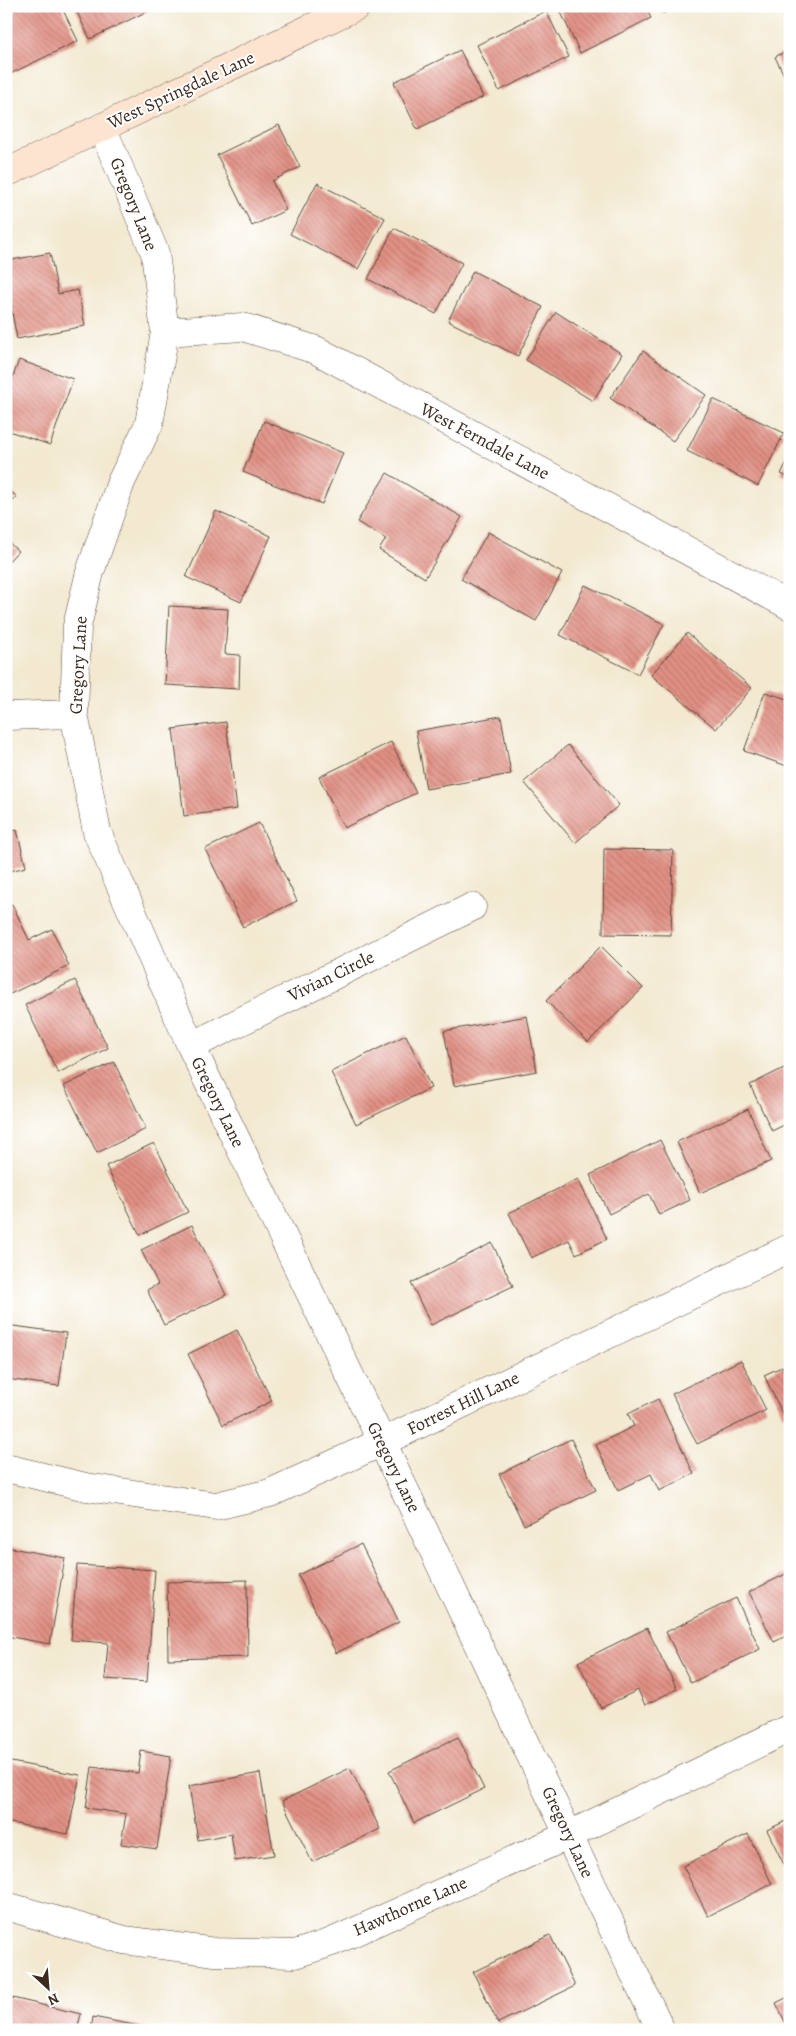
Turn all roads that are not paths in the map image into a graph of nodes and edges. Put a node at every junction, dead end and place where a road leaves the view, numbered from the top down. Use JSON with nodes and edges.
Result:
{"nodes":[{"id":1,"x":357,"y":6,"type":"edge"},
{"id":2,"x":102,"y":128,"type":"junction"},
{"id":3,"x":6,"y":173,"type":"edge"},
{"id":4,"x":165,"y":332,"type":"junction"},
{"id":5,"x":790,"y":606,"type":"edge"},
{"id":6,"x":74,"y":714,"type":"junction"},
{"id":7,"x":6,"y":716,"type":"edge"},
{"id":8,"x":472,"y":907,"type":"dead end"},
{"id":9,"x":191,"y":1046,"type":"junction"},
{"id":10,"x":790,"y":1248,"type":"edge"},
{"id":11,"x":382,"y":1442,"type":"junction"},
{"id":12,"x":6,"y":1468,"type":"edge"},
{"id":13,"x":790,"y":1728,"type":"edge"},
{"id":14,"x":569,"y":1835,"type":"junction"},
{"id":15,"x":6,"y":1906,"type":"edge"},
{"id":16,"x":661,"y":2030,"type":"edge"}],
"edges":[{"from":1,"to":2,"type":"street","name":"West Springdale Lane"},
{"from":2,"to":3,"type":"street","name":"West Springdale Lane"},
{"from":2,"to":4,"type":"street","name":"Gregory Lane"},
{"from":4,"to":5,"type":"street","name":"West Ferndale Lane"},
{"from":4,"to":6,"type":"street","name":"Gregory Lane"},
{"from":6,"to":7,"type":"street"},
{"from":6,"to":9,"type":"street","name":"Gregory Lane"},
{"from":8,"to":9,"type":"street","name":"Vivian Circle"},
{"from":9,"to":11,"type":"street","name":"Gregory Lane"},
{"from":10,"to":11,"type":"street","name":"Forrest Hill Lane"},
{"from":11,"to":12,"type":"street","name":"Forrest Hill Lane"},
{"from":11,"to":14,"type":"street","name":"Gregory Lane"},
{"from":13,"to":14,"type":"street","name":"Hawthorne Lane"},
{"from":14,"to":15,"type":"street","name":"Hawthorne Lane"},
{"from":14,"to":16,"type":"street","name":"Gregory Lane"}]}
